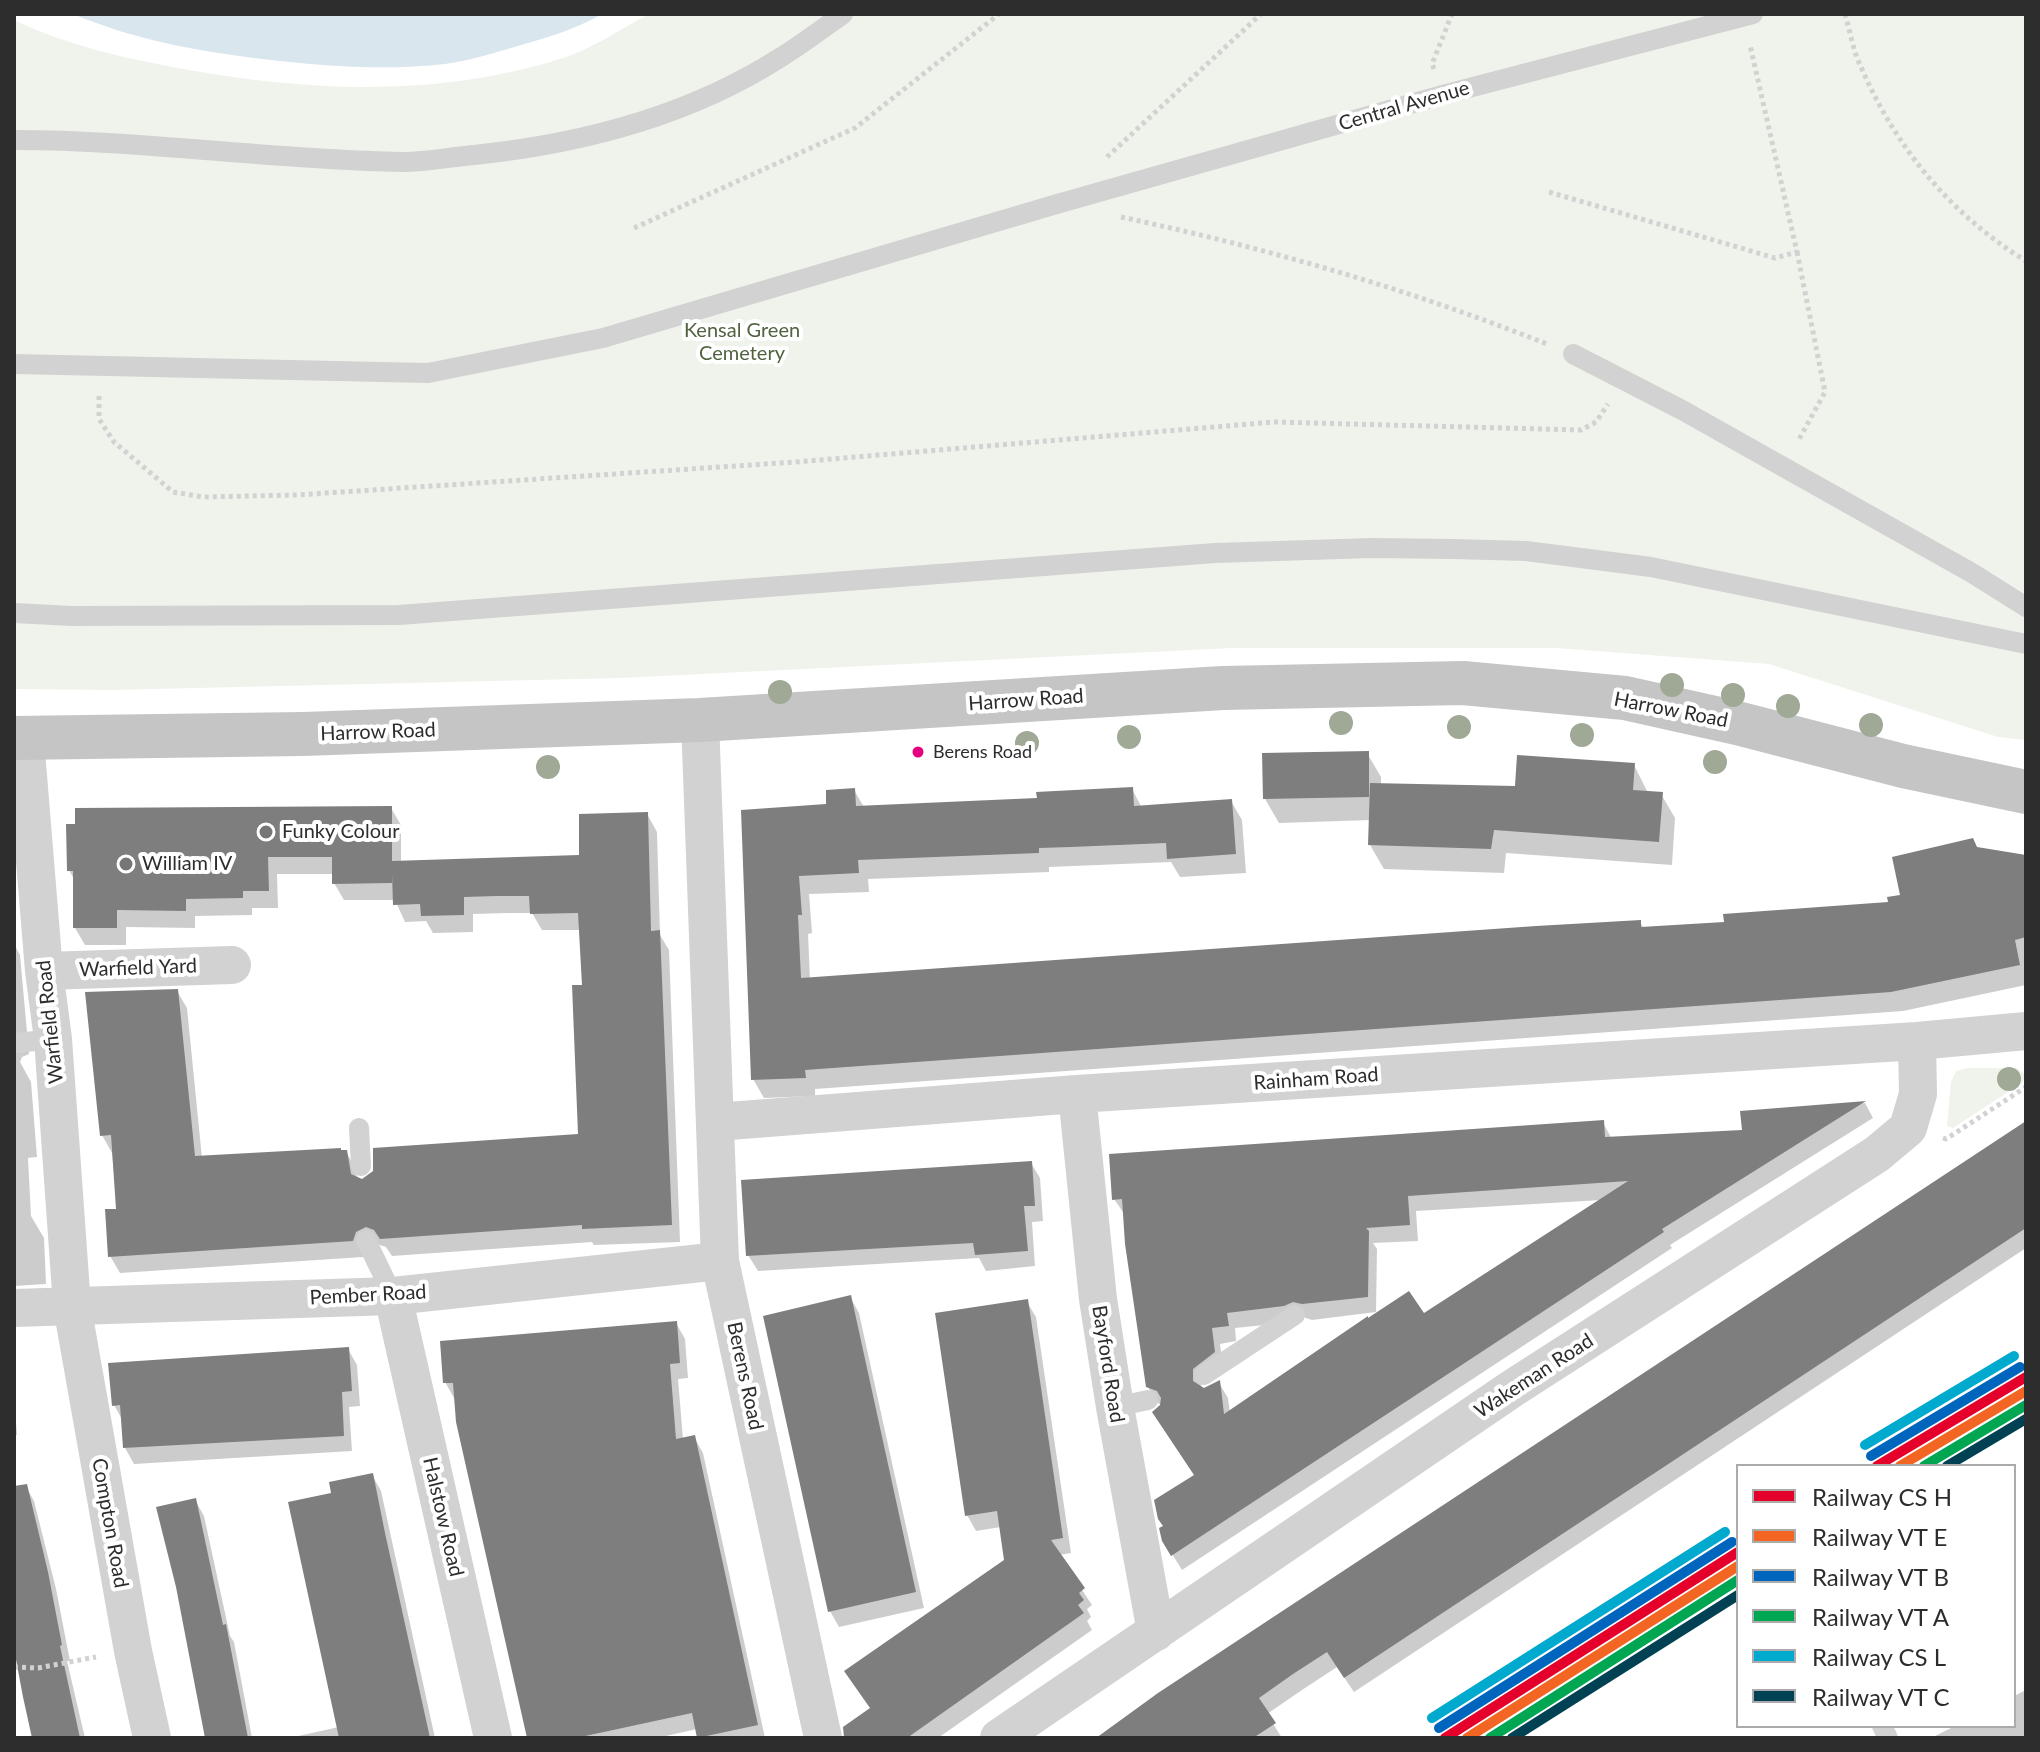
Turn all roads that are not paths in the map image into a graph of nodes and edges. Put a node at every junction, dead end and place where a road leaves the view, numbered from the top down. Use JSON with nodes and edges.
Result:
{"nodes":[{"id":1,"x":843,"y":14,"type":"edge"},
{"id":2,"x":1748,"y":15,"type":"edge"},
{"id":3,"x":14,"y":140,"type":"edge"},
{"id":4,"x":1573,"y":354,"type":"road end"},
{"id":5,"x":14,"y":364,"type":"edge"},
{"id":6,"x":2026,"y":607,"type":"edge"},
{"id":7,"x":14,"y":613,"type":"edge"},
{"id":8,"x":2026,"y":644,"type":"edge"},
{"id":9,"x":700,"y":720,"type":"junction"},
{"id":10,"x":20,"y":738,"type":"edge"},
{"id":11,"x":2026,"y":792,"type":"edge"},
{"id":12,"x":232,"y":965,"type":"dead end"},
{"id":13,"x":44,"y":971,"type":"junction"},
{"id":14,"x":2026,"y":1031,"type":"edge"},
{"id":15,"x":1917,"y":1041,"type":"junction"},
{"id":16,"x":1077,"y":1094,"type":"junction"},
{"id":17,"x":716,"y":1122,"type":"junction"},
{"id":18,"x":359,"y":1128,"type":"dead end"},
{"id":19,"x":361,"y":1166,"type":"dead end"},
{"id":20,"x":366,"y":1240,"type":"dead end"},
{"id":21,"x":720,"y":1261,"type":"junction"},
{"id":22,"x":393,"y":1296,"type":"junction"},
{"id":23,"x":72,"y":1306,"type":"junction"},
{"id":24,"x":14,"y":1308,"type":"edge"},
{"id":25,"x":1295,"y":1315,"type":"dead end"},
{"id":26,"x":1204,"y":1375,"type":"dead end"},
{"id":27,"x":1156,"y":1632,"type":"junction"},
{"id":28,"x":152,"y":1738,"type":"edge"},
{"id":29,"x":493,"y":1738,"type":"edge"},
{"id":30,"x":823,"y":1738,"type":"edge"},
{"id":31,"x":999,"y":1738,"type":"edge"}],
"edges":[{"from":1,"to":3,"type":"lane"},
{"from":2,"to":5,"type":"lane","name":"Central Avenue"},
{"from":4,"to":6,"type":"lane"},
{"from":7,"to":8,"type":"lane"},
{"from":9,"to":10,"type":"main road","name":"Harrow Road"},
{"from":9,"to":11,"type":"main road","name":"Harrow Road"},
{"from":9,"to":17,"type":"street","name":"Berens Road"},
{"from":10,"to":13,"type":"street","name":"Warfield Road"},
{"from":12,"to":13,"type":"street","name":"Warfield Yard"},
{"from":13,"to":23,"type":"street","name":"Warfield Road"},
{"from":14,"to":15,"type":"street"},
{"from":15,"to":16,"type":"street","name":"Rainham Road"},
{"from":15,"to":27,"type":"street","name":"Wakeman Road"},
{"from":16,"to":17,"type":"street","name":"Rainham Road"},
{"from":16,"to":27,"type":"street","name":"Bayford Road"},
{"from":17,"to":21,"type":"street","name":"Berens Road"},
{"from":18,"to":19,"type":"lane"},
{"from":20,"to":22,"type":"lane"},
{"from":21,"to":22,"type":"street","name":"Pember Road"},
{"from":21,"to":30,"type":"street","name":"Berens Road"},
{"from":22,"to":23,"type":"street","name":"Pember Road"},
{"from":22,"to":29,"type":"street","name":"Halstow Road"},
{"from":23,"to":24,"type":"street","name":"Pember Road"},
{"from":23,"to":28,"type":"street","name":"Compton Road"},
{"from":25,"to":26,"type":"lane"},
{"from":27,"to":31,"type":"street","name":"Wakeman Road"}]}
